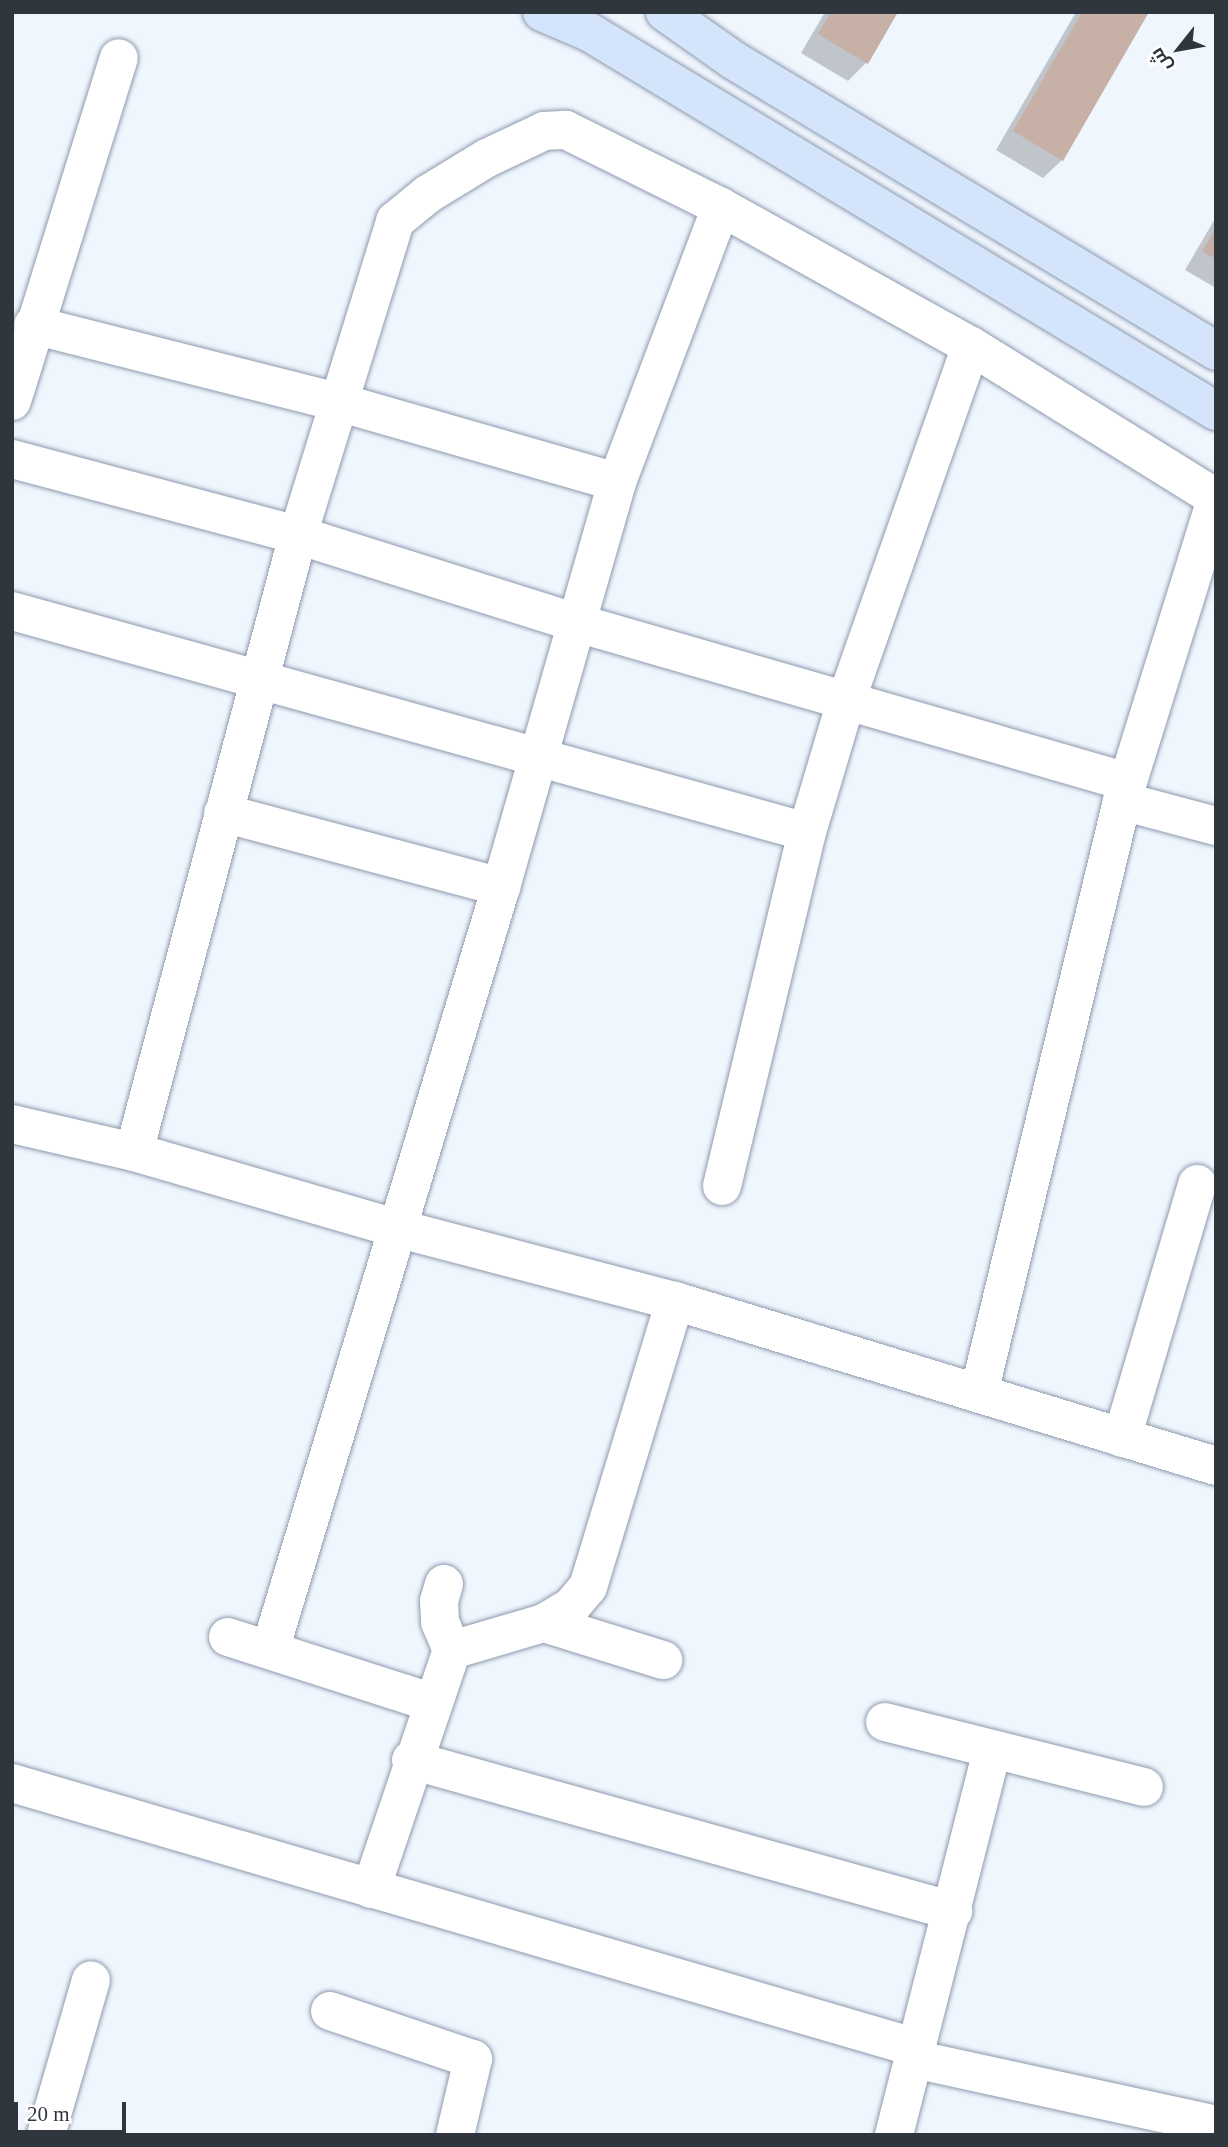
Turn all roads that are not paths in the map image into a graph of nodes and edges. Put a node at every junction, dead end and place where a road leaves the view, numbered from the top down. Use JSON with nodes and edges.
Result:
{"nodes":[{"id":1,"x":542,"y":12,"type":"edge"},
{"id":2,"x":665,"y":12,"type":"edge"},
{"id":3,"x":118,"y":58,"type":"dead end"},
{"id":4,"x":721,"y":207,"type":"junction"},
{"id":5,"x":33,"y":325,"type":"junction"},
{"id":6,"x":971,"y":346,"type":"junction"},
{"id":7,"x":1216,"y":351,"type":"edge"},
{"id":8,"x":12,"y":401,"type":"edge"},
{"id":9,"x":338,"y":402,"type":"junction"},
{"id":10,"x":1216,"y":411,"type":"edge"},
{"id":11,"x":12,"y":459,"type":"edge"},
{"id":12,"x":617,"y":482,"type":"junction"},
{"id":13,"x":1216,"y":498,"type":"edge"},
{"id":14,"x":298,"y":535,"type":"junction"},
{"id":15,"x":12,"y":611,"type":"edge"},
{"id":16,"x":577,"y":623,"type":"junction"},
{"id":17,"x":259,"y":678,"type":"junction"},
{"id":18,"x":846,"y":701,"type":"junction"},
{"id":19,"x":538,"y":758,"type":"junction"},
{"id":20,"x":1125,"y":792,"type":"junction"},
{"id":21,"x":223,"y":813,"type":"junction"},
{"id":22,"x":1216,"y":826,"type":"edge"},
{"id":23,"x":807,"y":832,"type":"junction"},
{"id":24,"x":501,"y":887,"type":"junction"},
{"id":25,"x":12,"y":1124,"type":"edge"},
{"id":26,"x":134,"y":1152,"type":"junction"},
{"id":27,"x":1197,"y":1184,"type":"dead end"},
{"id":28,"x":722,"y":1186,"type":"dead end"},
{"id":29,"x":396,"y":1228,"type":"junction"},
{"id":30,"x":675,"y":1301,"type":"junction"},
{"id":31,"x":979,"y":1393,"type":"junction"},
{"id":32,"x":1122,"y":1438,"type":"junction"},
{"id":33,"x":1216,"y":1466,"type":"edge"},
{"id":34,"x":444,"y":1584,"type":"dead end"},
{"id":35,"x":544,"y":1623,"type":"junction"},
{"id":36,"x":228,"y":1637,"type":"dead end"},
{"id":37,"x":270,"y":1650,"type":"junction"},
{"id":38,"x":452,"y":1650,"type":"junction"},
{"id":39,"x":663,"y":1660,"type":"dead end"},
{"id":40,"x":431,"y":1702,"type":"junction"},
{"id":41,"x":885,"y":1722,"type":"dead end"},
{"id":42,"x":992,"y":1751,"type":"junction"},
{"id":43,"x":411,"y":1760,"type":"junction"},
{"id":44,"x":12,"y":1783,"type":"edge"},
{"id":45,"x":1144,"y":1787,"type":"dead end"},
{"id":46,"x":371,"y":1889,"type":"junction"},
{"id":47,"x":953,"y":1911,"type":"junction"},
{"id":48,"x":91,"y":1980,"type":"dead end"},
{"id":49,"x":330,"y":2011,"type":"dead end"},
{"id":50,"x":915,"y":2054,"type":"junction"},
{"id":51,"x":1216,"y":2125,"type":"edge"},
{"id":52,"x":46,"y":2135,"type":"edge"},
{"id":53,"x":455,"y":2135,"type":"edge"},
{"id":54,"x":894,"y":2135,"type":"edge"}],
"edges":[{"from":1,"to":10,"type":"main road"},
{"from":2,"to":7,"type":"main road"},
{"from":3,"to":5,"type":"street"},
{"from":4,"to":6,"type":"street"},
{"from":4,"to":9,"type":"street"},
{"from":4,"to":12,"type":"street"},
{"from":5,"to":8,"type":"street"},
{"from":5,"to":9,"type":"street"},
{"from":6,"to":13,"type":"street"},
{"from":6,"to":18,"type":"street"},
{"from":9,"to":12,"type":"street"},
{"from":9,"to":14,"type":"street"},
{"from":11,"to":14,"type":"street"},
{"from":12,"to":16,"type":"street"},
{"from":13,"to":20,"type":"street"},
{"from":14,"to":16,"type":"street"},
{"from":14,"to":17,"type":"street"},
{"from":15,"to":17,"type":"street"},
{"from":16,"to":18,"type":"street"},
{"from":16,"to":19,"type":"street"},
{"from":17,"to":19,"type":"street"},
{"from":17,"to":21,"type":"street"},
{"from":18,"to":20,"type":"street"},
{"from":18,"to":23,"type":"street"},
{"from":19,"to":23,"type":"street"},
{"from":19,"to":24,"type":"street"},
{"from":20,"to":22,"type":"street"},
{"from":20,"to":31,"type":"street"},
{"from":21,"to":24,"type":"street"},
{"from":21,"to":26,"type":"street"},
{"from":23,"to":28,"type":"street"},
{"from":24,"to":29,"type":"street"},
{"from":25,"to":26,"type":"street"},
{"from":26,"to":29,"type":"street"},
{"from":27,"to":32,"type":"street"},
{"from":29,"to":30,"type":"street"},
{"from":29,"to":37,"type":"street"},
{"from":30,"to":31,"type":"street"},
{"from":30,"to":35,"type":"street"},
{"from":31,"to":32,"type":"street"},
{"from":32,"to":33,"type":"street"},
{"from":34,"to":38,"type":"street"},
{"from":35,"to":38,"type":"street"},
{"from":35,"to":39,"type":"street"},
{"from":36,"to":37,"type":"street"},
{"from":37,"to":40,"type":"street"},
{"from":38,"to":40,"type":"street"},
{"from":40,"to":43,"type":"street"},
{"from":41,"to":42,"type":"street"},
{"from":42,"to":45,"type":"street"},
{"from":42,"to":47,"type":"street"},
{"from":43,"to":46,"type":"street"},
{"from":43,"to":47,"type":"street"},
{"from":44,"to":46,"type":"street"},
{"from":46,"to":50,"type":"street"},
{"from":47,"to":50,"type":"street"},
{"from":48,"to":52,"type":"street"},
{"from":49,"to":53,"type":"street"},
{"from":50,"to":51,"type":"street"},
{"from":50,"to":54,"type":"street"}]}
